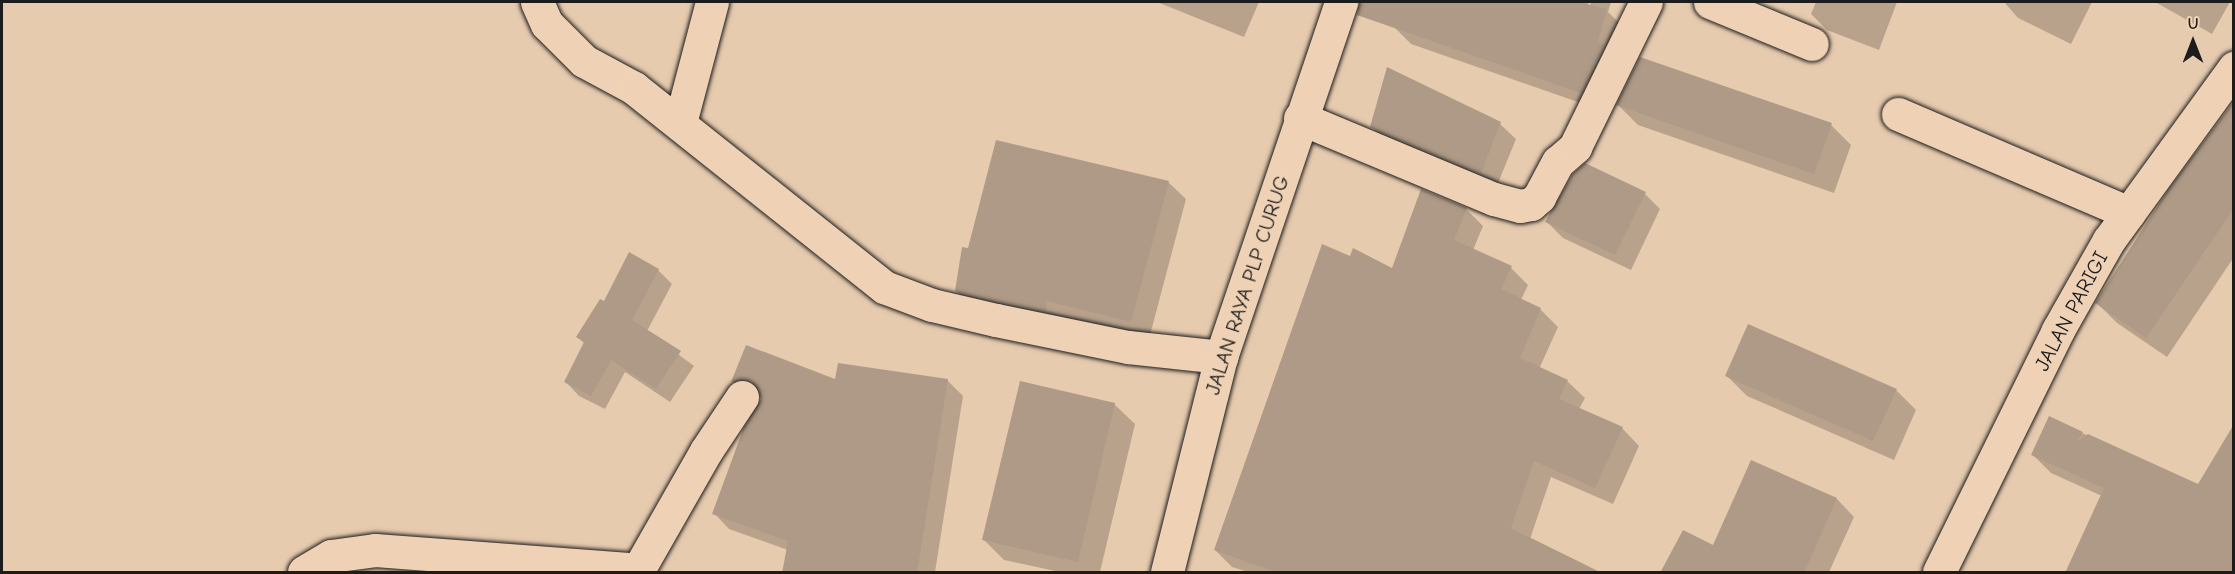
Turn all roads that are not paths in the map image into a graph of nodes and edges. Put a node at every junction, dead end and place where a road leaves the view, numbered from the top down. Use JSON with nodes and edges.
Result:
{"nodes":[{"id":1,"x":537,"y":2,"type":"edge"},
{"id":2,"x":712,"y":2,"type":"edge"},
{"id":3,"x":1341,"y":2,"type":"edge"},
{"id":4,"x":1646,"y":2,"type":"edge"},
{"id":5,"x":1710,"y":2,"type":"edge"},
{"id":6,"x":1812,"y":44,"type":"dead end"},
{"id":7,"x":2234,"y":68,"type":"edge"},
{"id":8,"x":1898,"y":114,"type":"dead end"},
{"id":9,"x":1300,"y":118,"type":"junction"},
{"id":10,"x":680,"y":123,"type":"junction"},
{"id":11,"x":2129,"y":213,"type":"junction"},
{"id":12,"x":1221,"y":357,"type":"junction"},
{"id":13,"x":742,"y":397,"type":"dead end"},
{"id":14,"x":638,"y":571,"type":"edge"},
{"id":15,"x":304,"y":573,"type":"edge"},
{"id":16,"x":1167,"y":573,"type":"edge"},
{"id":17,"x":1939,"y":573,"type":"edge"}],
"edges":[{"from":1,"to":10,"type":"street"},
{"from":2,"to":10,"type":"street"},
{"from":3,"to":9,"type":"street","name":"JALAN RAYA PLP CURUG"},
{"from":4,"to":9,"type":"street"},
{"from":5,"to":6,"type":"street"},
{"from":7,"to":11,"type":"street","name":"JALAN PARIGI"},
{"from":8,"to":11,"type":"street"},
{"from":9,"to":12,"type":"street","name":"JALAN RAYA PLP CURUG"},
{"from":10,"to":12,"type":"street"},
{"from":11,"to":17,"type":"street","name":"JALAN PARIGI"},
{"from":12,"to":16,"type":"street","name":"JALAN RAYA PLP CURUG"},
{"from":13,"to":14,"type":"street"},
{"from":14,"to":15,"type":"street"}]}
